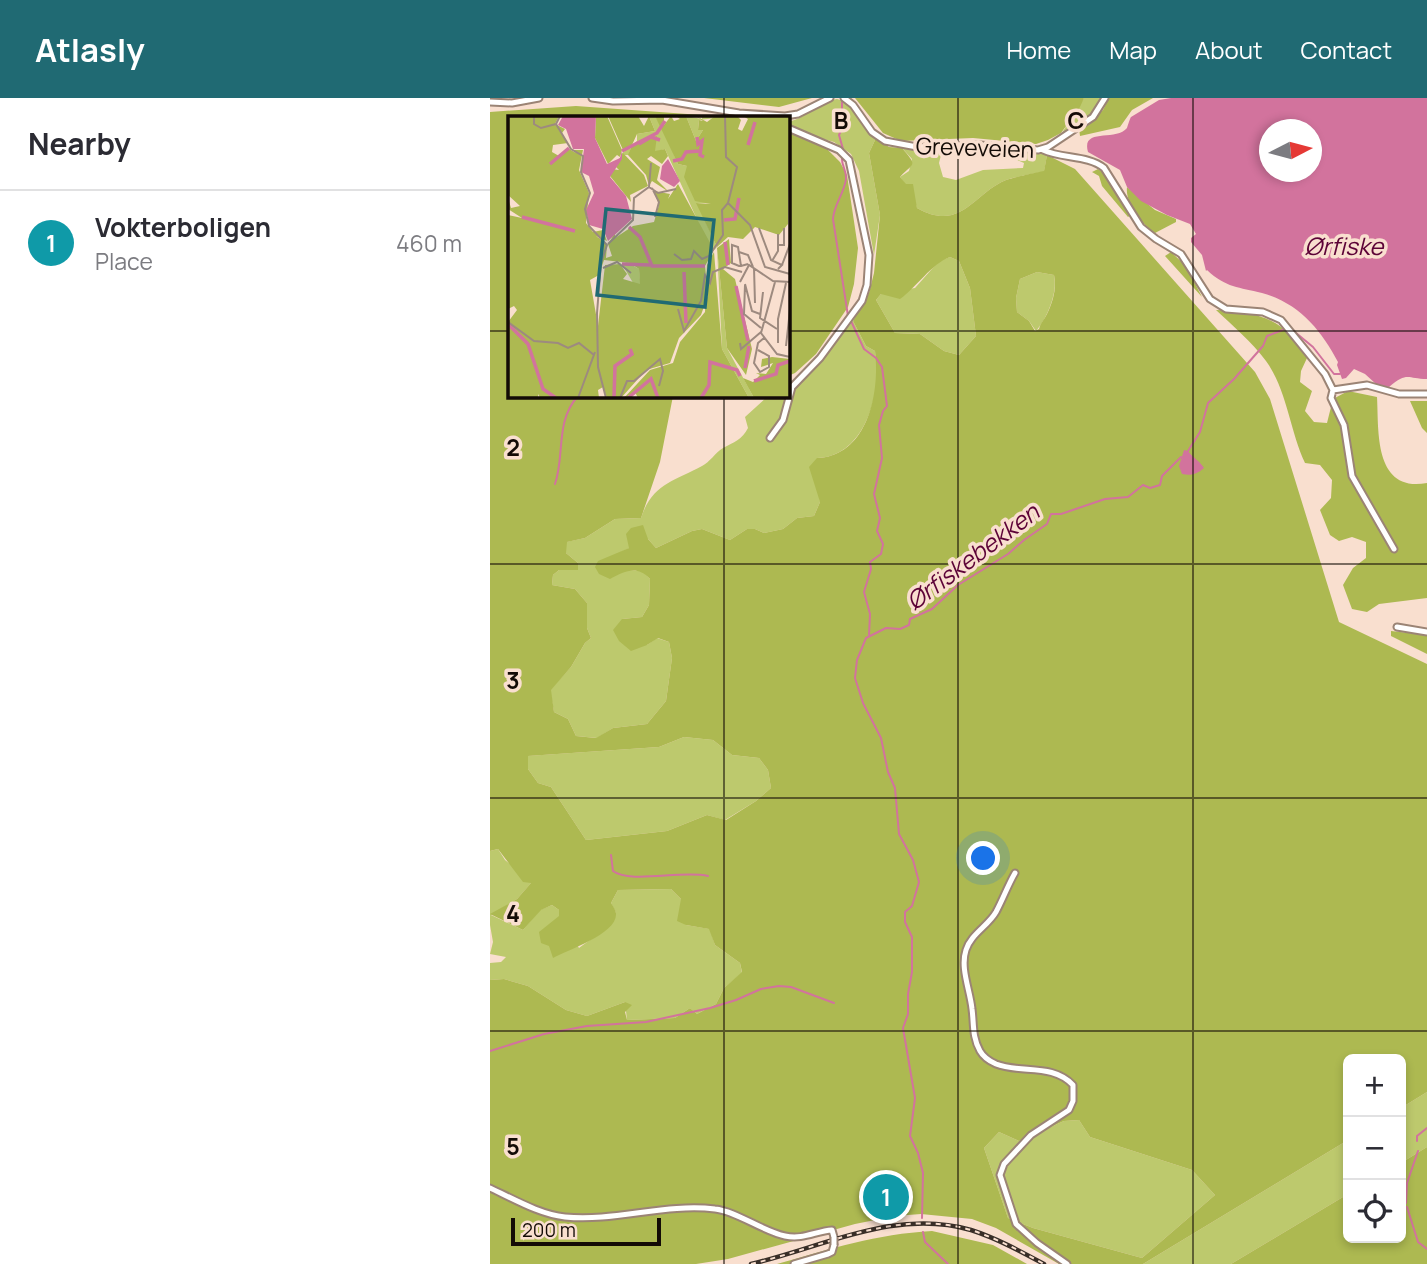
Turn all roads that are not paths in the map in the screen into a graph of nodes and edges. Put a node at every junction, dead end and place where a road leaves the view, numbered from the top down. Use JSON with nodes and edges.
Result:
{"nodes":[{"id":1,"x":539,"y":98,"type":"edge"},
{"id":2,"x":592,"y":98,"type":"edge"},
{"id":3,"x":830,"y":98,"type":"edge"},
{"id":4,"x":844,"y":98,"type":"edge"},
{"id":5,"x":1105,"y":98,"type":"edge"},
{"id":6,"x":490,"y":102,"type":"edge"},
{"id":7,"x":747,"y":114,"type":"junction"},
{"id":8,"x":753,"y":116,"type":"edge"},
{"id":9,"x":789,"y":128,"type":"edge"},
{"id":10,"x":1043,"y":150,"type":"junction"},
{"id":11,"x":1332,"y":388,"type":"junction"},
{"id":12,"x":1427,"y":394,"type":"edge"},
{"id":13,"x":770,"y":438,"type":"dead end"},
{"id":14,"x":1394,"y":550,"type":"dead end"},
{"id":15,"x":1397,"y":627,"type":"dead end"},
{"id":16,"x":1427,"y":632,"type":"edge"},
{"id":17,"x":1015,"y":873,"type":"dead end"},
{"id":18,"x":490,"y":1188,"type":"edge"},
{"id":19,"x":794,"y":1264,"type":"edge"},
{"id":20,"x":1067,"y":1264,"type":"edge"}],
"edges":[{"from":1,"to":6,"type":"street"},
{"from":2,"to":7,"type":"street"},
{"from":3,"to":7,"type":"street"},
{"from":4,"to":10,"type":"street","name":"Greveveien"},
{"from":5,"to":10,"type":"street","name":"Greveveien"},
{"from":7,"to":8,"type":"street"},
{"from":9,"to":13,"type":"street"},
{"from":10,"to":11,"type":"street"},
{"from":11,"to":12,"type":"street"},
{"from":11,"to":14,"type":"street"},
{"from":15,"to":16,"type":"street"},
{"from":17,"to":20,"type":"street"},
{"from":18,"to":19,"type":"street","bridge":true}]}
